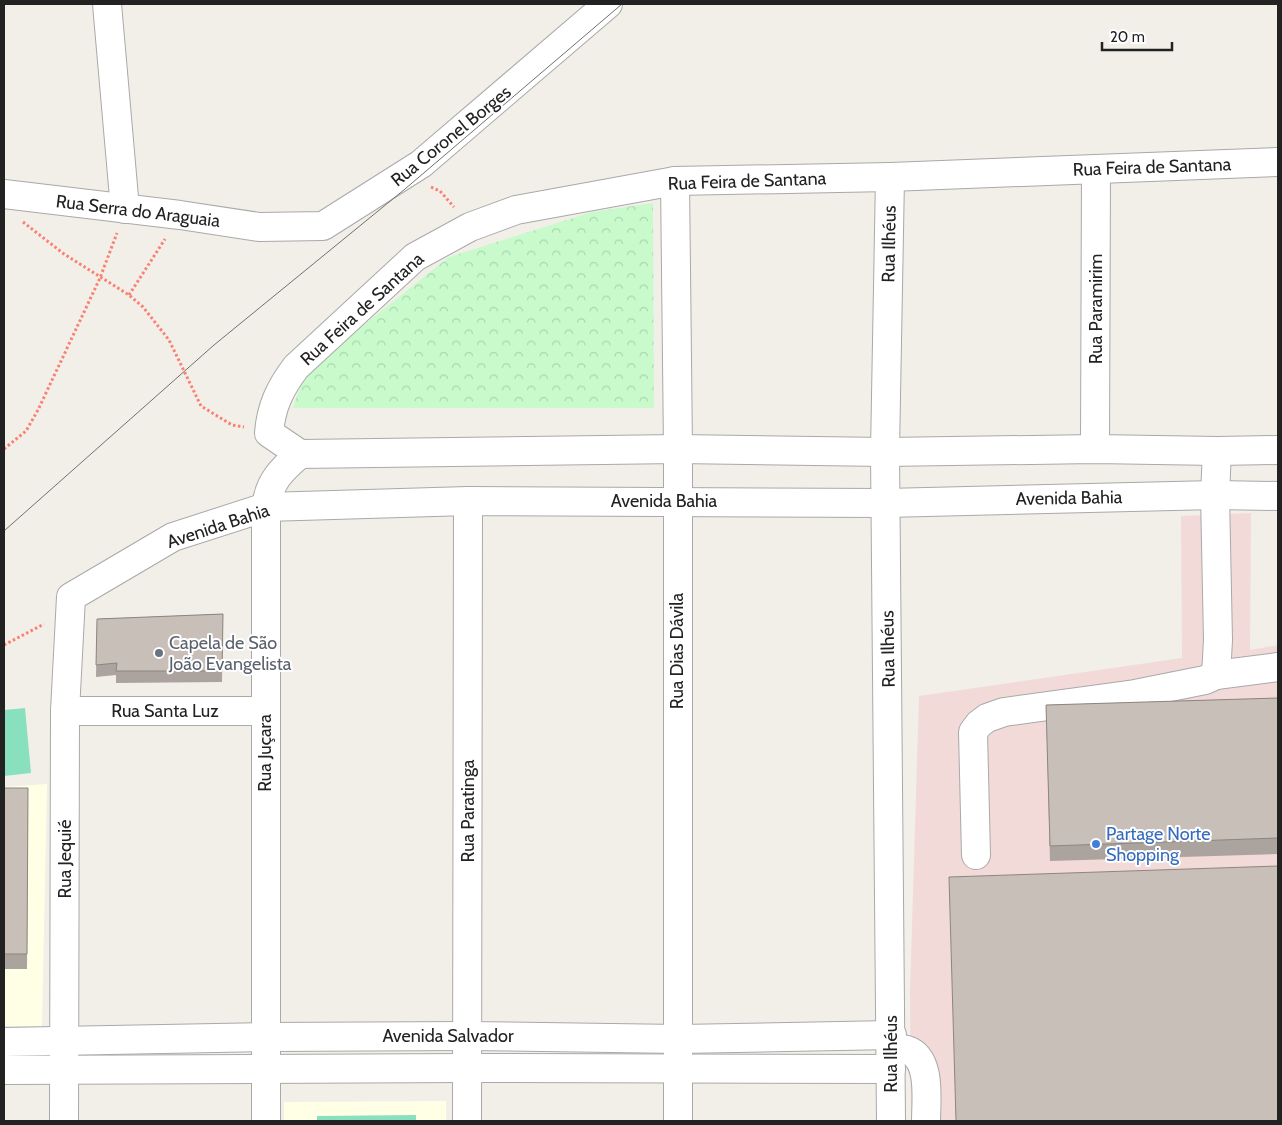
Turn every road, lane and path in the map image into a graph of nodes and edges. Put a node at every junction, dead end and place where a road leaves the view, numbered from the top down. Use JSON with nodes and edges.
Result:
{"nodes":[{"id":1,"x":107,"y":4,"type":"edge"},
{"id":2,"x":608,"y":4,"type":"edge"},
{"id":3,"x":1278,"y":162,"type":"edge"},
{"id":4,"x":1096,"y":169,"type":"junction"},
{"id":5,"x":890,"y":177,"type":"junction"},
{"id":6,"x":398,"y":181,"type":"junction"},
{"id":7,"x":675,"y":181,"type":"junction"},
{"id":8,"x":10,"y":206,"type":"edge"},
{"id":9,"x":125,"y":209,"type":"junction"},
{"id":10,"x":180,"y":214,"type":"junction"},
{"id":11,"x":470,"y":226,"type":"junction"},
{"id":12,"x":273,"y":228,"type":"joint"},
{"id":13,"x":100,"y":278,"type":"junction"},
{"id":14,"x":129,"y":295,"type":"junction"},
{"id":15,"x":270,"y":424,"type":"junction"},
{"id":16,"x":4,"y":449,"type":"edge"},
{"id":17,"x":678,"y":449,"type":"junction"},
{"id":18,"x":1095,"y":449,"type":"junction"},
{"id":19,"x":1278,"y":450,"type":"edge"},
{"id":20,"x":885,"y":452,"type":"junction"},
{"id":21,"x":1216,"y":452,"type":"junction"},
{"id":22,"x":300,"y":454,"type":"junction"},
{"id":23,"x":1215,"y":495,"type":"junction"},
{"id":24,"x":1278,"y":496,"type":"edge"},
{"id":25,"x":468,"y":500,"type":"junction"},
{"id":26,"x":677,"y":501,"type":"junction"},
{"id":27,"x":886,"y":503,"type":"junction"},
{"id":28,"x":266,"y":507,"type":"junction"},
{"id":29,"x":70,"y":604,"type":"junction"},
{"id":30,"x":4,"y":645,"type":"edge"},
{"id":31,"x":1278,"y":667,"type":"edge"},
{"id":32,"x":1216,"y":675,"type":"junction"},
{"id":33,"x":65,"y":711,"type":"junction"},
{"id":34,"x":265,"y":711,"type":"junction"},
{"id":35,"x":976,"y":855,"type":"dead end"},
{"id":36,"x":467,"y":1036,"type":"junction"},
{"id":37,"x":268,"y":1037,"type":"junction"},
{"id":38,"x":679,"y":1039,"type":"junction"},
{"id":39,"x":4,"y":1042,"type":"edge"},
{"id":40,"x":64,"y":1043,"type":"junction"},
{"id":41,"x":892,"y":1051,"type":"junction"},
{"id":42,"x":468,"y":1068,"type":"junction"},
{"id":43,"x":678,"y":1068,"type":"junction"},
{"id":44,"x":266,"y":1069,"type":"junction"},
{"id":45,"x":4,"y":1070,"type":"edge"},
{"id":46,"x":64,"y":1072,"type":"junction"},
{"id":47,"x":64,"y":1121,"type":"edge"},
{"id":48,"x":266,"y":1121,"type":"edge"},
{"id":49,"x":467,"y":1121,"type":"edge"},
{"id":50,"x":678,"y":1121,"type":"edge"},
{"id":51,"x":891,"y":1121,"type":"edge"},
{"id":52,"x":926,"y":1121,"type":"edge"}],
"edges":[{"from":1,"to":9,"type":"street"},
{"from":2,"to":6,"type":"street","name":"Rua Coronel Borges"},
{"from":3,"to":4,"type":"street","name":"Rua Feira de Santana"},
{"from":4,"to":5,"type":"street","name":"Rua Feira de Santana"},
{"from":4,"to":18,"type":"street","name":"Rua Paramirim"},
{"from":5,"to":7,"type":"street","name":"Rua Feira de Santana"},
{"from":5,"to":20,"type":"street","name":"Rua Ilhéus"},
{"from":6,"to":11,"type":"path"},
{"from":6,"to":12,"type":"street","name":"Rua Coronel Borges"},
{"from":7,"to":11,"type":"street","name":"Rua Feira de Santana"},
{"from":7,"to":17,"type":"street","name":"Rua Dias Dávila"},
{"from":8,"to":9,"type":"street","name":"Rua Serra do Araguaia"},
{"from":8,"to":13,"type":"path"},
{"from":9,"to":10,"type":"street","name":"Rua Serra do Araguaia"},
{"from":9,"to":13,"type":"path"},
{"from":10,"to":12,"type":"street","name":"Rua Serra do Araguaia"},
{"from":10,"to":14,"type":"path"},
{"from":11,"to":15,"type":"street","name":"Rua Feira de Santana"},
{"from":13,"to":14,"type":"path"},
{"from":13,"to":16,"type":"path"},
{"from":14,"to":15,"type":"path"},
{"from":15,"to":22,"type":"street"},
{"from":17,"to":20,"type":"street"},
{"from":17,"to":22,"type":"street"},
{"from":17,"to":26,"type":"street","name":"Rua Dias Dávila"},
{"from":18,"to":20,"type":"street"},
{"from":18,"to":21,"type":"street"},
{"from":19,"to":21,"type":"street"},
{"from":20,"to":27,"type":"street","name":"Rua Ilhéus"},
{"from":21,"to":23,"type":"street"},
{"from":22,"to":28,"type":"street","name":"Rua Juçara"},
{"from":23,"to":24,"type":"street","name":"Avenida Bahia"},
{"from":23,"to":27,"type":"street","name":"Avenida Bahia"},
{"from":23,"to":32,"type":"street"},
{"from":25,"to":26,"type":"street","name":"Avenida Bahia"},
{"from":25,"to":28,"type":"street","name":"Avenida Bahia"},
{"from":25,"to":36,"type":"street","name":"Rua Paratinga"},
{"from":26,"to":27,"type":"street","name":"Avenida Bahia"},
{"from":26,"to":38,"type":"street","name":"Rua Dias Dávila"},
{"from":27,"to":41,"type":"street","name":"Rua Ilhéus"},
{"from":28,"to":29,"type":"street","name":"Avenida Bahia"},
{"from":28,"to":34,"type":"street","name":"Rua Juçara"},
{"from":29,"to":30,"type":"path"},
{"from":29,"to":33,"type":"street","name":"Rua Jequié"},
{"from":31,"to":32,"type":"street"},
{"from":32,"to":35,"type":"street"},
{"from":33,"to":34,"type":"street","name":"Rua Santa Luz"},
{"from":33,"to":40,"type":"street","name":"Rua Jequié"},
{"from":34,"to":37,"type":"street","name":"Rua Juçara"},
{"from":36,"to":37,"type":"street","name":"Avenida Salvador"},
{"from":36,"to":38,"type":"street","name":"Avenida Salvador"},
{"from":36,"to":42,"type":"street","name":"Rua Paratinga"},
{"from":37,"to":40,"type":"street","name":"Avenida Salvador"},
{"from":37,"to":44,"type":"street","name":"Rua Juçara"},
{"from":38,"to":41,"type":"street","name":"Avenida Salvador"},
{"from":38,"to":43,"type":"street","name":"Rua Dias Dávila"},
{"from":39,"to":40,"type":"street","name":"Avenida Salvador"},
{"from":40,"to":46,"type":"street","name":"Rua Jequié"},
{"from":41,"to":43,"type":"street","name":"Avenida Salvador"},
{"from":41,"to":51,"type":"street","name":"Rua Ilhéus"},
{"from":41,"to":52,"type":"street"},
{"from":42,"to":43,"type":"street","name":"Avenida Salvador"},
{"from":42,"to":44,"type":"street","name":"Avenida Salvador"},
{"from":42,"to":49,"type":"street","name":"Rua Paratinga"},
{"from":43,"to":50,"type":"street","name":"Rua Dias Dávila"},
{"from":44,"to":46,"type":"street","name":"Avenida Salvador"},
{"from":44,"to":48,"type":"street","name":"Rua Juçara"},
{"from":45,"to":46,"type":"street","name":"Avenida Salvador"},
{"from":46,"to":47,"type":"street","name":"Rua Jequié"}]}
